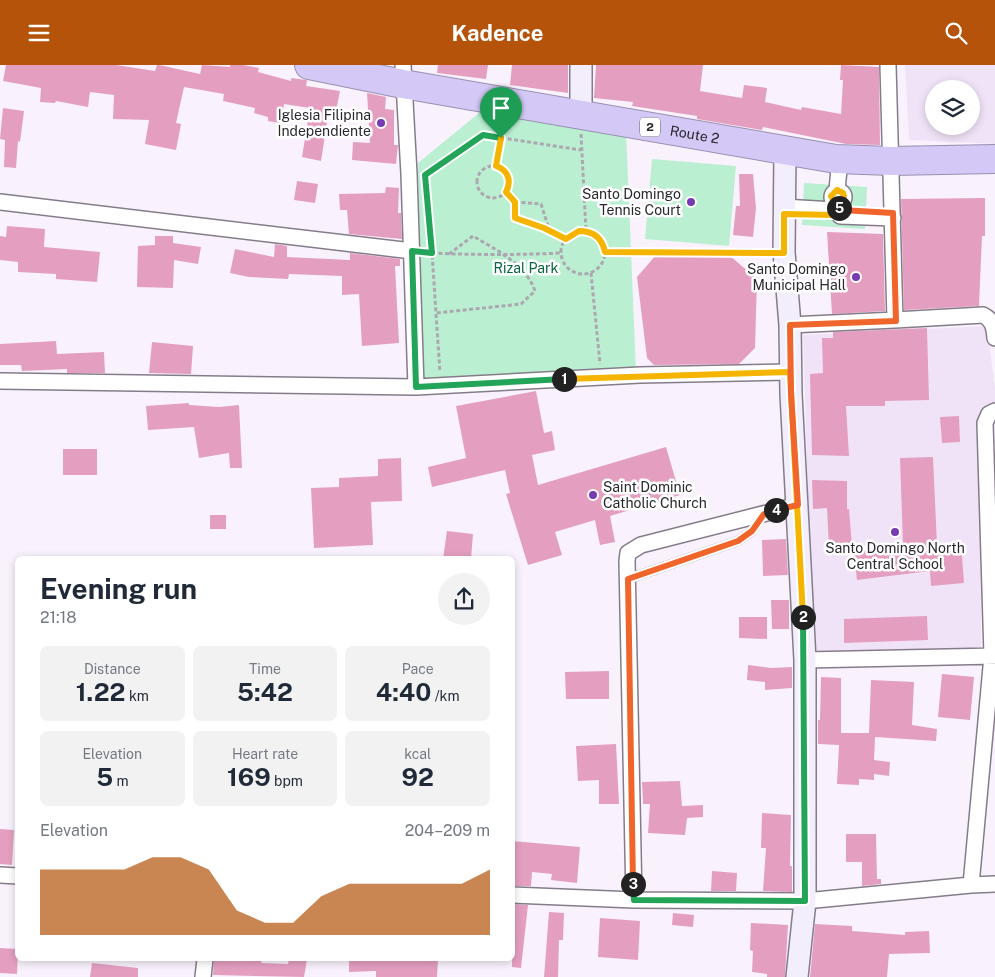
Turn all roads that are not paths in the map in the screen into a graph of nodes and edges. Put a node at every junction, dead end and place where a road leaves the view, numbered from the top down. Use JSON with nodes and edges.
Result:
{"nodes":[{"id":1,"x":308,"y":65,"type":"edge"},
{"id":2,"x":581,"y":65,"type":"edge"},
{"id":3,"x":888,"y":65,"type":"edge"},
{"id":4,"x":403,"y":74,"type":"edge"},
{"id":5,"x":581,"y":115,"type":"junction"},
{"id":6,"x":785,"y":151,"type":"junction"},
{"id":7,"x":840,"y":159,"type":"junction"},
{"id":8,"x":995,"y":159,"type":"edge"},
{"id":9,"x":891,"y":161,"type":"junction"},
{"id":10,"x":0,"y":202,"type":"edge"},
{"id":11,"x":837,"y":207,"type":"junction"},
{"id":12,"x":784,"y":210,"type":"junction"},
{"id":13,"x":893,"y":215,"type":"junction"},
{"id":14,"x":412,"y":251,"type":"junction"},
{"id":15,"x":896,"y":321,"type":"junction"},
{"id":16,"x":790,"y":325,"type":"junction"},
{"id":17,"x":995,"y":338,"type":"edge"},
{"id":18,"x":790,"y":372,"type":"junction"},
{"id":19,"x":0,"y":381,"type":"edge"},
{"id":20,"x":416,"y":387,"type":"junction"},
{"id":21,"x":995,"y":411,"type":"edge"},
{"id":22,"x":798,"y":505,"type":"junction"},
{"id":23,"x":764,"y":514,"type":"junction"},
{"id":24,"x":628,"y":579,"type":"junction"},
{"id":25,"x":994,"y":656,"type":"edge"},
{"id":26,"x":805,"y":661,"type":"junction"},
{"id":27,"x":0,"y":875,"type":"edge"},
{"id":28,"x":15,"y":876,"type":"edge"},
{"id":29,"x":995,"y":884,"type":"edge"},
{"id":30,"x":971,"y":885,"type":"junction"},
{"id":31,"x":515,"y":895,"type":"edge"},
{"id":32,"x":634,"y":900,"type":"junction"},
{"id":33,"x":805,"y":901,"type":"junction"},
{"id":34,"x":205,"y":961,"type":"edge"},
{"id":35,"x":203,"y":977,"type":"edge"},
{"id":36,"x":797,"y":977,"type":"edge"}],
"edges":[{"from":1,"to":4,"type":"highway","name":"Route 2","number":"2"},
{"from":2,"to":5,"type":"street"},
{"from":3,"to":9,"type":"street"},
{"from":4,"to":5,"type":"highway","name":"Route 2","number":"2"},
{"from":4,"to":14,"type":"street"},
{"from":5,"to":6,"type":"highway","name":"Route 2","number":"2"},
{"from":6,"to":7,"type":"highway","name":"Route 2","number":"2"},
{"from":6,"to":12,"type":"street"},
{"from":7,"to":9,"type":"highway","name":"Route 2","number":"2"},
{"from":7,"to":11,"type":"street"},
{"from":8,"to":9,"type":"highway","name":"Route 2","number":"2"},
{"from":9,"to":13,"type":"street"},
{"from":10,"to":14,"type":"street"},
{"from":11,"to":12,"type":"street"},
{"from":11,"to":13,"type":"street"},
{"from":12,"to":16,"type":"street"},
{"from":13,"to":15,"type":"street"},
{"from":14,"to":20,"type":"street"},
{"from":15,"to":16,"type":"street"},
{"from":15,"to":17,"type":"street"},
{"from":16,"to":18,"type":"street"},
{"from":18,"to":20,"type":"street"},
{"from":18,"to":22,"type":"street"},
{"from":19,"to":20,"type":"street"},
{"from":21,"to":25,"type":"street"},
{"from":22,"to":23,"type":"street"},
{"from":22,"to":26,"type":"street"},
{"from":23,"to":24,"type":"lane"},
{"from":23,"to":24,"type":"street"},
{"from":24,"to":32,"type":"street"},
{"from":25,"to":26,"type":"street"},
{"from":25,"to":30,"type":"street"},
{"from":26,"to":33,"type":"street"},
{"from":27,"to":28,"type":"street"},
{"from":29,"to":30,"type":"street"},
{"from":30,"to":33,"type":"street"},
{"from":31,"to":32,"type":"street"},
{"from":32,"to":33,"type":"street"},
{"from":33,"to":36,"type":"street"},
{"from":34,"to":35,"type":"street"}]}
